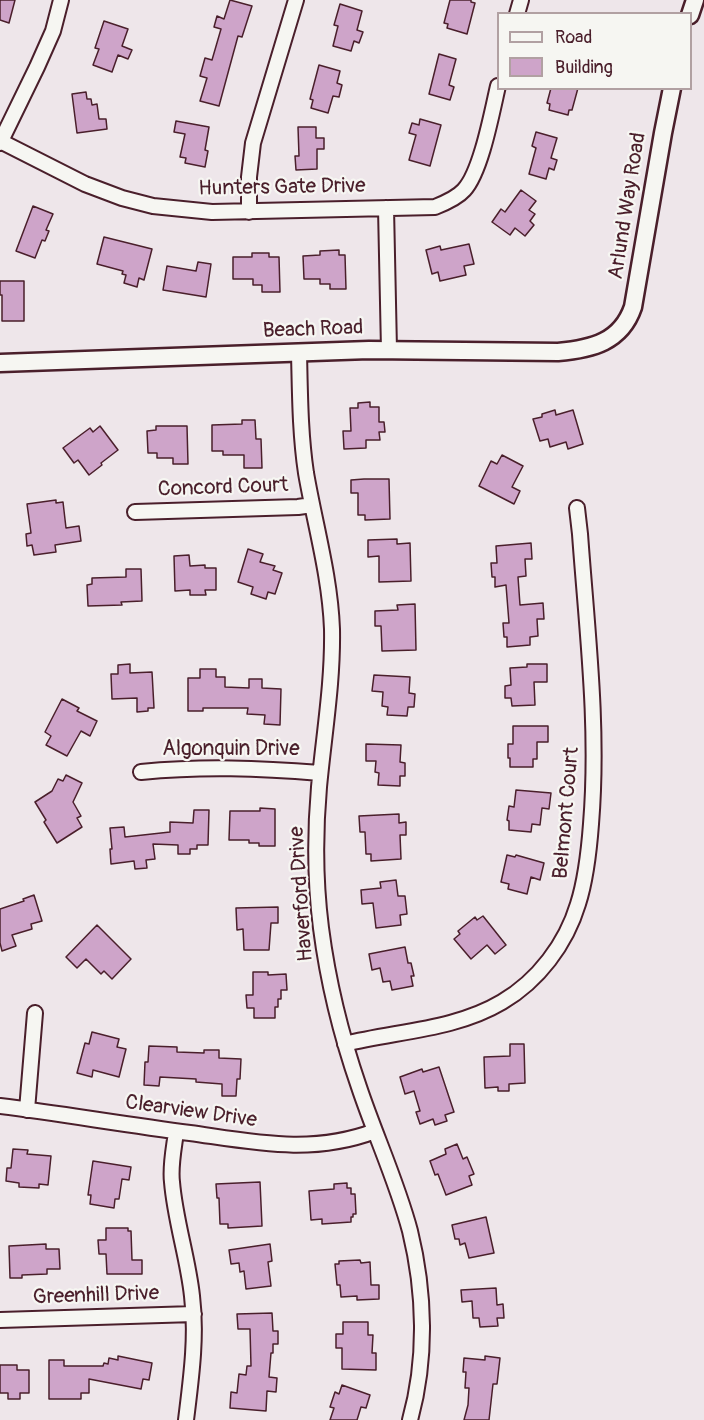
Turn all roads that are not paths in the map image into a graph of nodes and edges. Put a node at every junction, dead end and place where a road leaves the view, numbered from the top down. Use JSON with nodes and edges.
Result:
{"nodes":[{"id":1,"x":61,"y":0,"type":"edge"},
{"id":2,"x":296,"y":0,"type":"edge"},
{"id":3,"x":497,"y":90,"type":"edge"},
{"id":4,"x":672,"y":90,"type":"edge"},
{"id":5,"x":0,"y":142,"type":"edge"},
{"id":6,"x":386,"y":208,"type":"junction"},
{"id":7,"x":249,"y":212,"type":"junction"},
{"id":8,"x":621,"y":329,"type":"joint"},
{"id":9,"x":389,"y":350,"type":"junction"},
{"id":10,"x":299,"y":353,"type":"junction"},
{"id":11,"x":0,"y":363,"type":"edge"},
{"id":12,"x":312,"y":505,"type":"junction"},
{"id":13,"x":576,"y":508,"type":"dead end"},
{"id":14,"x":135,"y":512,"type":"dead end"},
{"id":15,"x":141,"y":772,"type":"dead end"},
{"id":16,"x":321,"y":773,"type":"junction"},
{"id":17,"x":35,"y":1013,"type":"dead end"},
{"id":18,"x":345,"y":1044,"type":"junction"},
{"id":19,"x":0,"y":1106,"type":"edge"},
{"id":20,"x":27,"y":1110,"type":"junction"},
{"id":21,"x":375,"y":1131,"type":"junction"},
{"id":22,"x":176,"y":1132,"type":"junction"},
{"id":23,"x":194,"y":1314,"type":"junction"},
{"id":24,"x":0,"y":1320,"type":"edge"},
{"id":25,"x":186,"y":1420,"type":"edge"},
{"id":26,"x":410,"y":1420,"type":"edge"}],
"edges":[{"from":1,"to":5,"type":"street"},
{"from":2,"to":7,"type":"street"},
{"from":3,"to":6,"type":"street","name":"Hunters Gate Drive"},
{"from":4,"to":8,"type":"street","name":"Arlund Way Road"},
{"from":5,"to":7,"type":"street","name":"Hunters Gate Drive"},
{"from":6,"to":7,"type":"street","name":"Hunters Gate Drive"},
{"from":6,"to":9,"type":"street"},
{"from":8,"to":9,"type":"street","name":"Beach Road"},
{"from":9,"to":10,"type":"street","name":"Beach Road"},
{"from":10,"to":11,"type":"street","name":"Beach Road"},
{"from":10,"to":12,"type":"street","name":"Haverford Drive"},
{"from":12,"to":14,"type":"street","name":"Concord Court"},
{"from":12,"to":16,"type":"street","name":"Haverford Drive"},
{"from":13,"to":18,"type":"street","name":"Belmont Court"},
{"from":15,"to":16,"type":"street","name":"Algonquin Drive"},
{"from":16,"to":18,"type":"street","name":"Haverford Drive"},
{"from":17,"to":20,"type":"street"},
{"from":18,"to":21,"type":"street","name":"Haverford Drive"},
{"from":19,"to":20,"type":"street","name":"Clearview Drive"},
{"from":20,"to":22,"type":"street","name":"Clearview Drive"},
{"from":21,"to":22,"type":"street","name":"Clearview Drive"},
{"from":21,"to":26,"type":"street","name":"Haverford Drive"},
{"from":22,"to":23,"type":"street"},
{"from":23,"to":24,"type":"street","name":"Greenhill Drive"},
{"from":23,"to":25,"type":"street"}]}
